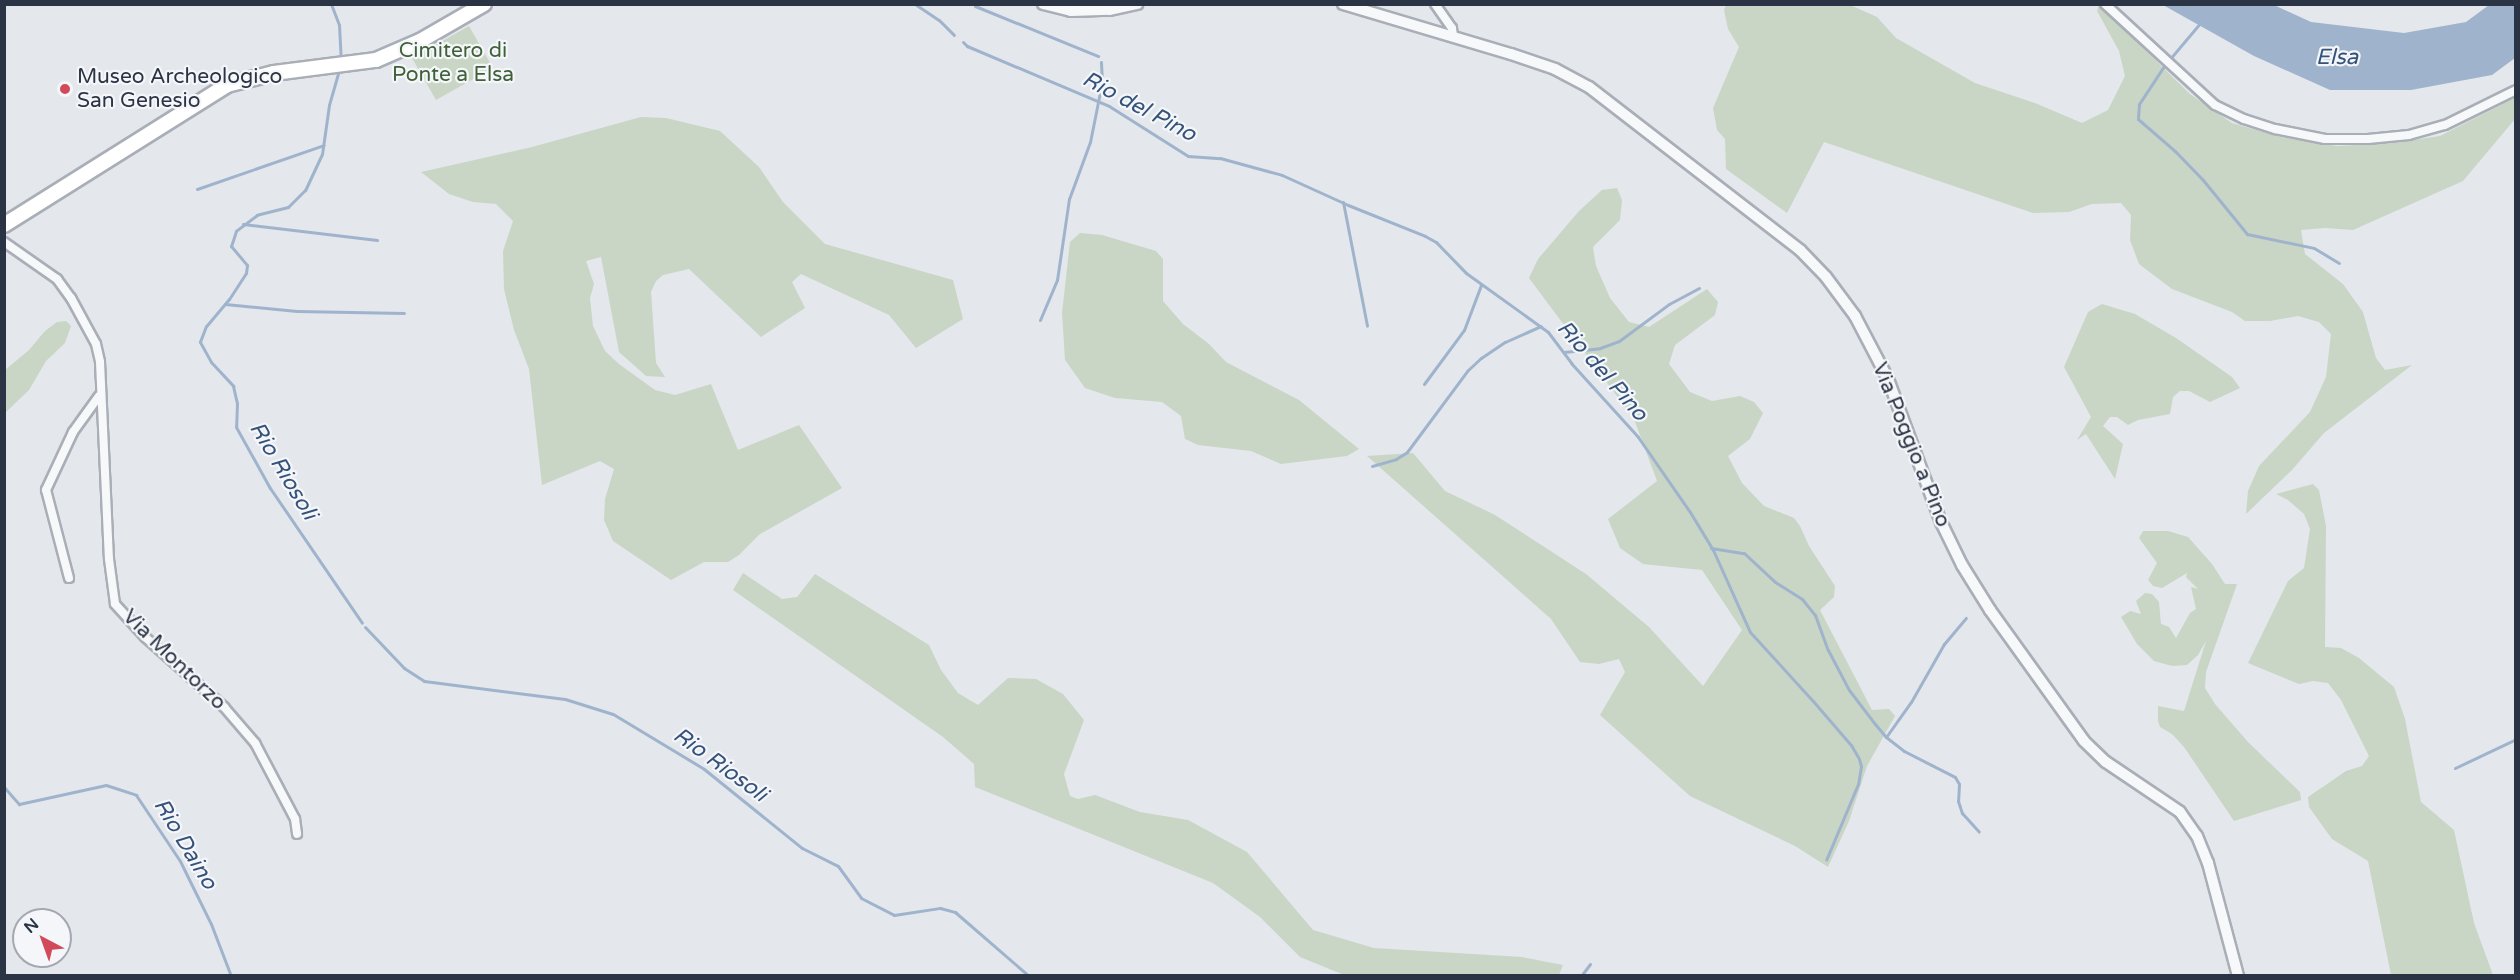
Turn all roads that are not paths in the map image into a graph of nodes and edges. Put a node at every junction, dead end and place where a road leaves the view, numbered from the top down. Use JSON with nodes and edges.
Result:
{"nodes":[{"id":1,"x":484,"y":4,"type":"edge"},
{"id":2,"x":1043,"y":4,"type":"edge"},
{"id":3,"x":1137,"y":4,"type":"edge"},
{"id":4,"x":1344,"y":4,"type":"edge"},
{"id":5,"x":1435,"y":4,"type":"edge"},
{"id":6,"x":2105,"y":4,"type":"edge"},
{"id":7,"x":1453,"y":36,"type":"junction"},
{"id":8,"x":2516,"y":90,"type":"edge"},
{"id":9,"x":4,"y":225,"type":"edge"},
{"id":10,"x":4,"y":242,"type":"edge"},
{"id":11,"x":99,"y":396,"type":"junction"},
{"id":12,"x":69,"y":578,"type":"dead end"},
{"id":13,"x":297,"y":834,"type":"dead end"},
{"id":14,"x":2238,"y":975,"type":"edge"}],
"edges":[{"from":1,"to":9,"type":"main road"},
{"from":2,"to":3,"type":"street"},
{"from":4,"to":7,"type":"street","name":"Via Poggio a Pino"},
{"from":5,"to":7,"type":"street"},
{"from":6,"to":8,"type":"street"},
{"from":7,"to":14,"type":"street","name":"Via Poggio a Pino"},
{"from":10,"to":11,"type":"street","name":"Via Montorzo"},
{"from":11,"to":12,"type":"street"},
{"from":11,"to":13,"type":"street","name":"Via Montorzo"}]}
